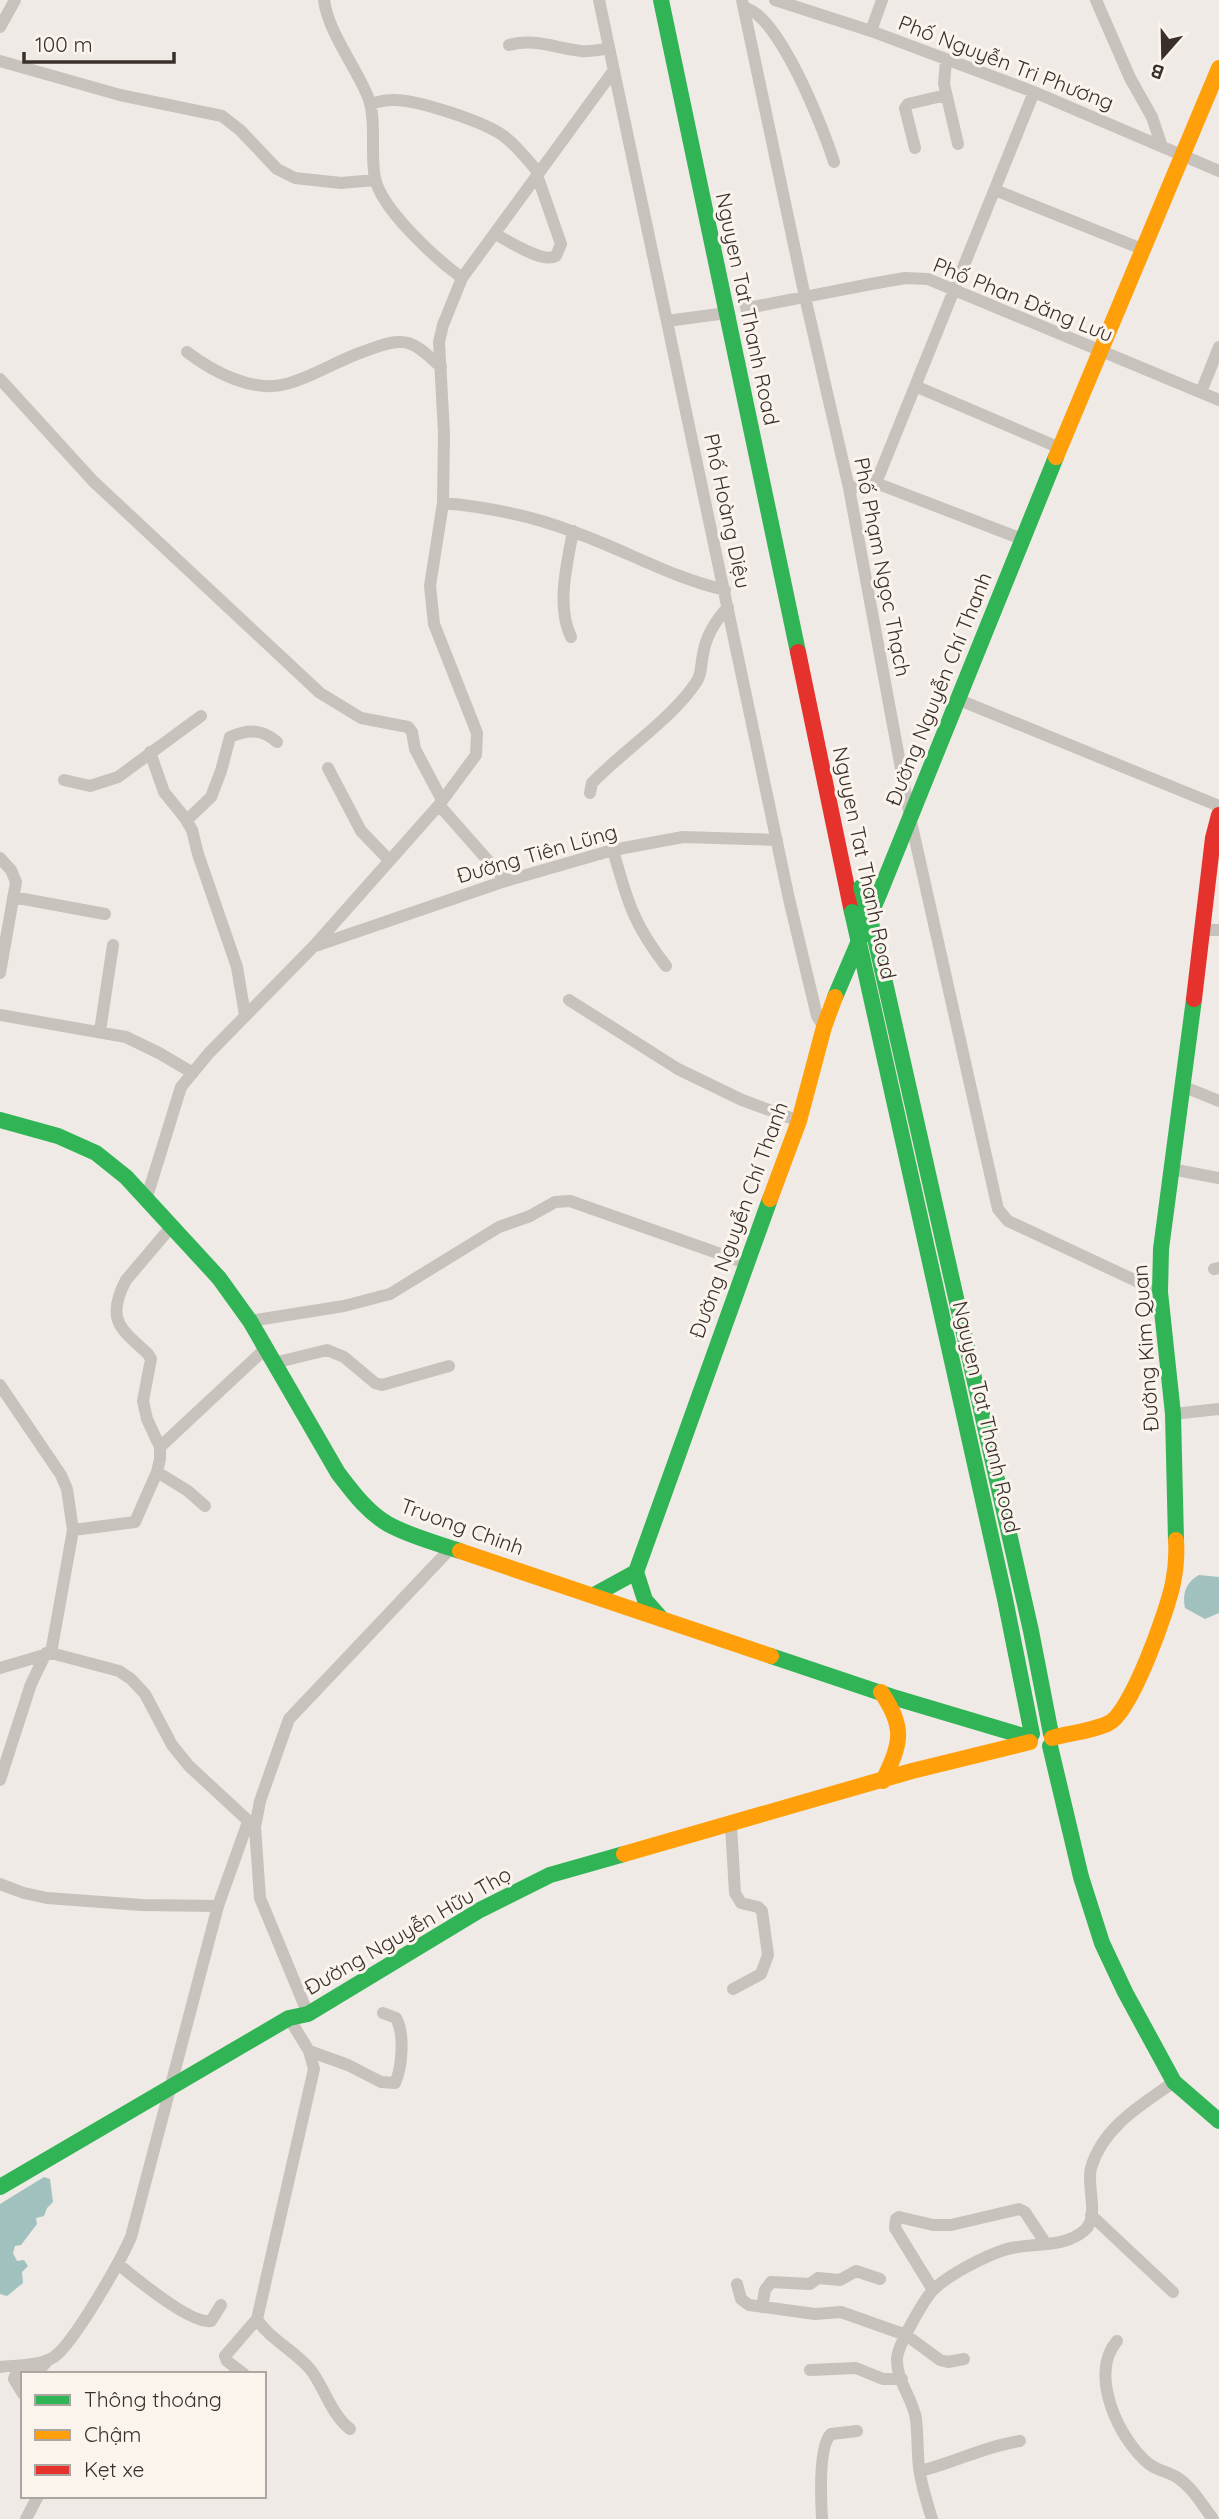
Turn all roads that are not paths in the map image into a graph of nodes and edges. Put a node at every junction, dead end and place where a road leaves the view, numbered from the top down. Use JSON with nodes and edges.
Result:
{"nodes":[{"id":1,"x":15,"y":0,"type":"edge"},
{"id":2,"x":324,"y":0,"type":"edge"},
{"id":3,"x":599,"y":0,"type":"edge"},
{"id":4,"x":661,"y":0,"type":"edge"},
{"id":5,"x":673,"y":0,"type":"edge"},
{"id":6,"x":775,"y":0,"type":"edge"},
{"id":7,"x":882,"y":0,"type":"edge"},
{"id":8,"x":1096,"y":0,"type":"edge"},
{"id":9,"x":743,"y":4,"type":"edge"},
{"id":10,"x":0,"y":27,"type":"edge"},
{"id":11,"x":871,"y":31,"type":"junction"},
{"id":12,"x":509,"y":45,"type":"dead end"},
{"id":13,"x":609,"y":48,"type":"junction"},
{"id":14,"x":946,"y":59,"type":"junction"},
{"id":15,"x":0,"y":61,"type":"edge"},
{"id":16,"x":1219,"y":68,"type":"edge"},
{"id":17,"x":614,"y":70,"type":"junction"},
{"id":18,"x":1034,"y":92,"type":"junction"},
{"id":19,"x":946,"y":96,"type":"junction"},
{"id":20,"x":370,"y":103,"type":"junction"},
{"id":21,"x":958,"y":144,"type":"dead end"},
{"id":22,"x":1162,"y":147,"type":"junction"},
{"id":23,"x":915,"y":148,"type":"dead end"},
{"id":24,"x":1182,"y":156,"type":"junction"},
{"id":25,"x":834,"y":162,"type":"dead end"},
{"id":26,"x":1219,"y":171,"type":"edge"},
{"id":27,"x":538,"y":174,"type":"junction"},
{"id":28,"x":375,"y":180,"type":"junction"},
{"id":29,"x":995,"y":190,"type":"junction"},
{"id":30,"x":495,"y":234,"type":"junction"},
{"id":31,"x":1142,"y":249,"type":"junction"},
{"id":32,"x":462,"y":278,"type":"junction"},
{"id":33,"x":955,"y":289,"type":"junction"},
{"id":34,"x":805,"y":297,"type":"junction"},
{"id":35,"x":753,"y":307,"type":"tunnel mouth"},
{"id":36,"x":719,"y":314,"type":"tunnel mouth"},
{"id":37,"x":667,"y":321,"type":"junction"},
{"id":38,"x":1219,"y":346,"type":"edge"},
{"id":39,"x":1099,"y":351,"type":"junction"},
{"id":40,"x":187,"y":352,"type":"dead end"},
{"id":41,"x":441,"y":368,"type":"junction"},
{"id":42,"x":0,"y":379,"type":"edge"},
{"id":43,"x":915,"y":386,"type":"junction"},
{"id":44,"x":1201,"y":392,"type":"junction"},
{"id":45,"x":1219,"y":400,"type":"edge"},
{"id":46,"x":1060,"y":448,"type":"junction"},
{"id":47,"x":876,"y":483,"type":"junction"},
{"id":48,"x":849,"y":488,"type":"junction"},
{"id":49,"x":443,"y":503,"type":"junction"},
{"id":50,"x":573,"y":531,"type":"junction"},
{"id":51,"x":1022,"y":539,"type":"junction"},
{"id":52,"x":725,"y":590,"type":"junction"},
{"id":53,"x":728,"y":607,"type":"junction"},
{"id":54,"x":571,"y":637,"type":"dead end"},
{"id":55,"x":957,"y":699,"type":"junction"},
{"id":56,"x":201,"y":716,"type":"dead end"},
{"id":57,"x":277,"y":742,"type":"dead end"},
{"id":58,"x":150,"y":752,"type":"junction"},
{"id":59,"x":328,"y":768,"type":"dead end"},
{"id":60,"x":64,"y":780,"type":"dead end"},
{"id":61,"x":590,"y":793,"type":"dead end"},
{"id":62,"x":441,"y":802,"type":"junction"},
{"id":63,"x":1219,"y":806,"type":"edge"},
{"id":64,"x":1219,"y":815,"type":"edge"},
{"id":65,"x":910,"y":817,"type":"junction"},
{"id":66,"x":187,"y":821,"type":"junction"},
{"id":67,"x":777,"y":840,"type":"junction"},
{"id":68,"x":613,"y":850,"type":"junction"},
{"id":69,"x":0,"y":858,"type":"edge"},
{"id":70,"x":388,"y":860,"type":"junction"},
{"id":71,"x":506,"y":881,"type":"junction"},
{"id":72,"x":13,"y":897,"type":"junction"},
{"id":73,"x":104,"y":914,"type":"dead end"},
{"id":74,"x":1211,"y":930,"type":"edge"},
{"id":75,"x":113,"y":945,"type":"dead end"},
{"id":76,"x":314,"y":946,"type":"junction"},
{"id":77,"x":1,"y":955,"type":"edge"},
{"id":78,"x":666,"y":967,"type":"dead end"},
{"id":79,"x":0,"y":973,"type":"edge"},
{"id":80,"x":569,"y":1000,"type":"dead end"},
{"id":81,"x":0,"y":1015,"type":"edge"},
{"id":82,"x":245,"y":1015,"type":"junction"},
{"id":83,"x":824,"y":1027,"type":"junction"},
{"id":84,"x":100,"y":1031,"type":"junction"},
{"id":85,"x":193,"y":1073,"type":"junction"},
{"id":86,"x":1182,"y":1086,"type":"junction"},
{"id":87,"x":1219,"y":1101,"type":"edge"},
{"id":88,"x":0,"y":1120,"type":"edge"},
{"id":89,"x":799,"y":1121,"type":"junction"},
{"id":90,"x":1171,"y":1169,"type":"junction"},
{"id":91,"x":1219,"y":1178,"type":"edge"},
{"id":92,"x":146,"y":1200,"type":"junction"},
{"id":93,"x":171,"y":1227,"type":"junction"},
{"id":94,"x":747,"y":1263,"type":"junction"},
{"id":95,"x":1160,"y":1292,"type":"junction"},
{"id":96,"x":250,"y":1321,"type":"junction"},
{"id":97,"x":270,"y":1356,"type":"junction"},
{"id":98,"x":449,"y":1366,"type":"dead end"},
{"id":99,"x":0,"y":1385,"type":"edge"},
{"id":100,"x":1219,"y":1409,"type":"edge"},
{"id":101,"x":1173,"y":1414,"type":"junction"},
{"id":102,"x":160,"y":1447,"type":"junction"},
{"id":103,"x":157,"y":1472,"type":"junction"},
{"id":104,"x":205,"y":1506,"type":"dead end"},
{"id":105,"x":73,"y":1530,"type":"junction"},
{"id":106,"x":451,"y":1548,"type":"junction"},
{"id":107,"x":636,"y":1572,"type":"junction"},
{"id":108,"x":594,"y":1595,"type":"junction"},
{"id":109,"x":663,"y":1620,"type":"junction"},
{"id":110,"x":49,"y":1653,"type":"junction"},
{"id":111,"x":0,"y":1668,"type":"edge"},
{"id":112,"x":881,"y":1692,"type":"junction"},
{"id":113,"x":1031,"y":1738,"type":"junction"},
{"id":114,"x":1051,"y":1740,"type":"junction"},
{"id":115,"x":0,"y":1780,"type":"edge"},
{"id":116,"x":883,"y":1781,"type":"junction"},
{"id":117,"x":251,"y":1825,"type":"junction"},
{"id":118,"x":731,"y":1825,"type":"junction"},
{"id":119,"x":0,"y":1884,"type":"edge"},
{"id":120,"x":218,"y":1906,"type":"junction"},
{"id":121,"x":733,"y":1989,"type":"dead end"},
{"id":122,"x":383,"y":2013,"type":"dead end"},
{"id":123,"x":308,"y":2014,"type":"junction"},
{"id":124,"x":289,"y":2018,"type":"junction"},
{"id":125,"x":309,"y":2051,"type":"junction"},
{"id":126,"x":1174,"y":2082,"type":"junction"},
{"id":127,"x":170,"y":2088,"type":"junction"},
{"id":128,"x":1219,"y":2121,"type":"edge"},
{"id":129,"x":0,"y":2187,"type":"edge"},
{"id":130,"x":1091,"y":2215,"type":"junction"},
{"id":131,"x":1046,"y":2244,"type":"junction"},
{"id":132,"x":118,"y":2264,"type":"junction"},
{"id":133,"x":880,"y":2279,"type":"dead end"},
{"id":134,"x":737,"y":2284,"type":"dead end"},
{"id":135,"x":933,"y":2290,"type":"junction"},
{"id":136,"x":1173,"y":2292,"type":"dead end"},
{"id":137,"x":221,"y":2305,"type":"dead end"},
{"id":138,"x":762,"y":2307,"type":"junction"},
{"id":139,"x":257,"y":2319,"type":"junction"},
{"id":140,"x":906,"y":2335,"type":"junction"},
{"id":141,"x":1118,"y":2341,"type":"dead end"},
{"id":142,"x":964,"y":2359,"type":"dead end"},
{"id":143,"x":48,"y":2360,"type":"junction"},
{"id":144,"x":0,"y":2367,"type":"edge"},
{"id":145,"x":810,"y":2370,"type":"dead end"},
{"id":146,"x":38,"y":2372,"type":"edge"},
{"id":147,"x":241,"y":2372,"type":"edge"},
{"id":148,"x":21,"y":2375,"type":"edge"},
{"id":149,"x":902,"y":2379,"type":"junction"},
{"id":150,"x":21,"y":2391,"type":"edge"},
{"id":151,"x":350,"y":2428,"type":"dead end"},
{"id":152,"x":857,"y":2431,"type":"dead end"},
{"id":153,"x":1020,"y":2441,"type":"dead end"},
{"id":154,"x":919,"y":2471,"type":"junction"},
{"id":155,"x":37,"y":2498,"type":"edge"},
{"id":156,"x":26,"y":2519,"type":"edge"},
{"id":157,"x":822,"y":2519,"type":"edge"},
{"id":158,"x":932,"y":2519,"type":"edge"},
{"id":159,"x":1213,"y":2519,"type":"edge"}],
"edges":[{"from":1,"to":10,"type":"street"},
{"from":2,"to":20,"type":"street"},
{"from":3,"to":13,"type":"street","name":"Phố Hoàng Diệu"},
{"from":4,"to":113,"type":"main road","name":"Nguyen Tat Thanh Road","bridge":true},
{"from":5,"to":114,"type":"main road","name":"Nguyen Tat Thanh Road","bridge":true},
{"from":6,"to":11,"type":"street","name":"Phố Nguyễn Tri Phương"},
{"from":7,"to":11,"type":"street"},
{"from":8,"to":22,"type":"street"},
{"from":9,"to":25,"type":"street"},
{"from":9,"to":34,"type":"street","name":"Phố Phạm Ngọc Thạch"},
{"from":11,"to":14,"type":"street","name":"Phố Nguyễn Tri Phương"},
{"from":12,"to":13,"type":"street"},
{"from":13,"to":17,"type":"street","name":"Phố Hoàng Diệu"},
{"from":14,"to":18,"type":"street","name":"Phố Nguyễn Tri Phương"},
{"from":14,"to":19,"type":"street"},
{"from":15,"to":28,"type":"street"},
{"from":16,"to":24,"type":"main road","name":"Đường Nguyễn Chí Thanh"},
{"from":17,"to":27,"type":"street"},
{"from":17,"to":37,"type":"street","name":"Phố Hoàng Diệu"},
{"from":18,"to":22,"type":"street","name":"Phố Nguyễn Tri Phương"},
{"from":18,"to":29,"type":"street"},
{"from":19,"to":21,"type":"street"},
{"from":19,"to":23,"type":"street"},
{"from":20,"to":27,"type":"street"},
{"from":20,"to":28,"type":"street"},
{"from":22,"to":24,"type":"street","name":"Phố Nguyễn Tri Phương"},
{"from":24,"to":26,"type":"street","name":"Phố Nguyễn Tri Phương"},
{"from":24,"to":31,"type":"main road","name":"Đường Nguyễn Chí Thanh"},
{"from":27,"to":30,"type":"street"},
{"from":27,"to":30,"type":"street"},
{"from":28,"to":32,"type":"street"},
{"from":29,"to":31,"type":"street"},
{"from":29,"to":33,"type":"street"},
{"from":30,"to":32,"type":"street"},
{"from":31,"to":39,"type":"main road","name":"Đường Nguyễn Chí Thanh"},
{"from":32,"to":41,"type":"street"},
{"from":33,"to":34,"type":"street","name":"Phố Phan Đăng Lưu"},
{"from":33,"to":39,"type":"street","name":"Phố Phan Đăng Lưu"},
{"from":33,"to":43,"type":"street"},
{"from":34,"to":35,"type":"street","name":"Phố Phan Đăng Lưu"},
{"from":34,"to":48,"type":"street","name":"Phố Phạm Ngọc Thạch"},
{"from":36,"to":37,"type":"street"},
{"from":37,"to":52,"type":"street","name":"Phố Hoàng Diệu"},
{"from":38,"to":44,"type":"street"},
{"from":39,"to":44,"type":"street","name":"Phố Phan Đăng Lưu"},
{"from":39,"to":46,"type":"main road","name":"Đường Nguyễn Chí Thanh"},
{"from":40,"to":41,"type":"street"},
{"from":41,"to":49,"type":"street"},
{"from":42,"to":62,"type":"street"},
{"from":43,"to":46,"type":"street"},
{"from":43,"to":47,"type":"street"},
{"from":44,"to":45,"type":"street","name":"Phố Phan Đăng Lưu"},
{"from":46,"to":51,"type":"main road","name":"Đường Nguyễn Chí Thanh"},
{"from":47,"to":48,"type":"street"},
{"from":47,"to":51,"type":"street"},
{"from":48,"to":65,"type":"street","name":"Phố Phạm Ngọc Thạch"},
{"from":49,"to":50,"type":"street"},
{"from":49,"to":62,"type":"street"},
{"from":50,"to":52,"type":"street"},
{"from":50,"to":54,"type":"street"},
{"from":51,"to":55,"type":"main road","name":"Đường Nguyễn Chí Thanh"},
{"from":52,"to":53,"type":"street","name":"Phố Hoàng Diệu"},
{"from":53,"to":61,"type":"street"},
{"from":53,"to":67,"type":"street","name":"Phố Hoàng Diệu"},
{"from":55,"to":63,"type":"street"},
{"from":55,"to":65,"type":"main road","name":"Đường Nguyễn Chí Thanh"},
{"from":56,"to":58,"type":"street"},
{"from":57,"to":66,"type":"street"},
{"from":58,"to":60,"type":"street"},
{"from":58,"to":66,"type":"street"},
{"from":59,"to":70,"type":"street"},
{"from":62,"to":70,"type":"street"},
{"from":62,"to":71,"type":"street"},
{"from":64,"to":74,"type":"main road","name":"Đường Kim Quan"},
{"from":65,"to":83,"type":"main road","name":"Đường Nguyễn Chí Thanh"},
{"from":65,"to":95,"type":"street","name":"Phố Phạm Ngọc Thạch"},
{"from":66,"to":82,"type":"street"},
{"from":67,"to":68,"type":"street","name":"Đường Tiên Lũng"},
{"from":67,"to":83,"type":"street","name":"Phố Hoàng Diệu"},
{"from":68,"to":71,"type":"street","name":"Đường Tiên Lũng"},
{"from":68,"to":78,"type":"street"},
{"from":69,"to":72,"type":"street"},
{"from":70,"to":76,"type":"street"},
{"from":71,"to":76,"type":"street","name":"Đường Tiên Lũng"},
{"from":72,"to":73,"type":"street"},
{"from":72,"to":77,"type":"street"},
{"from":74,"to":86,"type":"main road","name":"Đường Kim Quan"},
{"from":75,"to":84,"type":"street"},
{"from":76,"to":82,"type":"street"},
{"from":77,"to":79,"type":"street"},
{"from":80,"to":89,"type":"street"},
{"from":81,"to":84,"type":"street"},
{"from":82,"to":85,"type":"street"},
{"from":83,"to":89,"type":"main road","name":"Đường Nguyễn Chí Thanh"},
{"from":84,"to":85,"type":"street"},
{"from":85,"to":92,"type":"street"},
{"from":86,"to":87,"type":"street"},
{"from":86,"to":90,"type":"main road","name":"Đường Kim Quan"},
{"from":88,"to":92,"type":"main road","name":"Truong Chinh"},
{"from":89,"to":94,"type":"main road","name":"Đường Nguyễn Chí Thanh"},
{"from":90,"to":91,"type":"street"},
{"from":90,"to":95,"type":"main road","name":"Đường Kim Quan"},
{"from":92,"to":93,"type":"main road","name":"Truong Chinh"},
{"from":93,"to":96,"type":"main road","name":"Truong Chinh"},
{"from":93,"to":102,"type":"street"},
{"from":94,"to":96,"type":"street"},
{"from":94,"to":107,"type":"main road","name":"Đường Nguyễn Chí Thanh"},
{"from":95,"to":101,"type":"main road","name":"Đường Kim Quan"},
{"from":96,"to":97,"type":"main road","name":"Truong Chinh"},
{"from":97,"to":98,"type":"street"},
{"from":97,"to":102,"type":"street"},
{"from":97,"to":106,"type":"main road","name":"Truong Chinh"},
{"from":99,"to":105,"type":"street"},
{"from":100,"to":101,"type":"street"},
{"from":101,"to":114,"type":"main road","name":"Đường Kim Quan"},
{"from":102,"to":103,"type":"street"},
{"from":103,"to":104,"type":"street"},
{"from":103,"to":105,"type":"street"},
{"from":105,"to":110,"type":"street"},
{"from":106,"to":108,"type":"main road","name":"Truong Chinh"},
{"from":106,"to":117,"type":"street"},
{"from":107,"to":108,"type":"main road"},
{"from":107,"to":109,"type":"main road"},
{"from":108,"to":109,"type":"main road","name":"Truong Chinh"},
{"from":109,"to":112,"type":"main road","name":"Truong Chinh"},
{"from":110,"to":111,"type":"street"},
{"from":110,"to":115,"type":"street"},
{"from":110,"to":117,"type":"street"},
{"from":112,"to":113,"type":"main road","name":"Truong Chinh"},
{"from":112,"to":116,"type":"main road"},
{"from":113,"to":114,"type":"main road","name":"Truong Chinh"},
{"from":113,"to":116,"type":"main road","name":"Đường Nguyễn Hữu Thọ"},
{"from":114,"to":126,"type":"main road","name":"Nguyen Tat Thanh Road"},
{"from":116,"to":118,"type":"main road","name":"Đường Nguyễn Hữu Thọ"},
{"from":117,"to":120,"type":"street"},
{"from":117,"to":123,"type":"street"},
{"from":118,"to":121,"type":"street"},
{"from":118,"to":123,"type":"main road","name":"Đường Nguyễn Hữu Thọ"},
{"from":119,"to":120,"type":"street"},
{"from":120,"to":127,"type":"street"},
{"from":122,"to":125,"type":"street"},
{"from":123,"to":124,"type":"main road","name":"Đường Nguyễn Hữu Thọ"},
{"from":124,"to":125,"type":"street"},
{"from":124,"to":127,"type":"main road","name":"Đường Nguyễn Hữu Thọ"},
{"from":125,"to":139,"type":"street"},
{"from":126,"to":128,"type":"main road","name":"Nguyen Tat Thanh Road"},
{"from":126,"to":130,"type":"street"},
{"from":127,"to":129,"type":"main road","name":"Đường Nguyễn Hữu Thọ"},
{"from":127,"to":132,"type":"street"},
{"from":130,"to":131,"type":"street"},
{"from":130,"to":136,"type":"street"},
{"from":131,"to":135,"type":"street"},
{"from":131,"to":135,"type":"street"},
{"from":132,"to":137,"type":"street"},
{"from":132,"to":143,"type":"street"},
{"from":133,"to":138,"type":"street"},
{"from":134,"to":138,"type":"street"},
{"from":135,"to":140,"type":"street"},
{"from":138,"to":140,"type":"street"},
{"from":139,"to":147,"type":"street"},
{"from":139,"to":151,"type":"street"},
{"from":140,"to":142,"type":"street"},
{"from":140,"to":149,"type":"street"},
{"from":141,"to":159,"type":"street"},
{"from":143,"to":144,"type":"street"},
{"from":143,"to":146,"type":"street"},
{"from":145,"to":149,"type":"street"},
{"from":148,"to":150,"type":"street"},
{"from":149,"to":154,"type":"street"},
{"from":152,"to":157,"type":"street"},
{"from":153,"to":154,"type":"street"},
{"from":154,"to":158,"type":"street"},
{"from":155,"to":156,"type":"street"}]}
